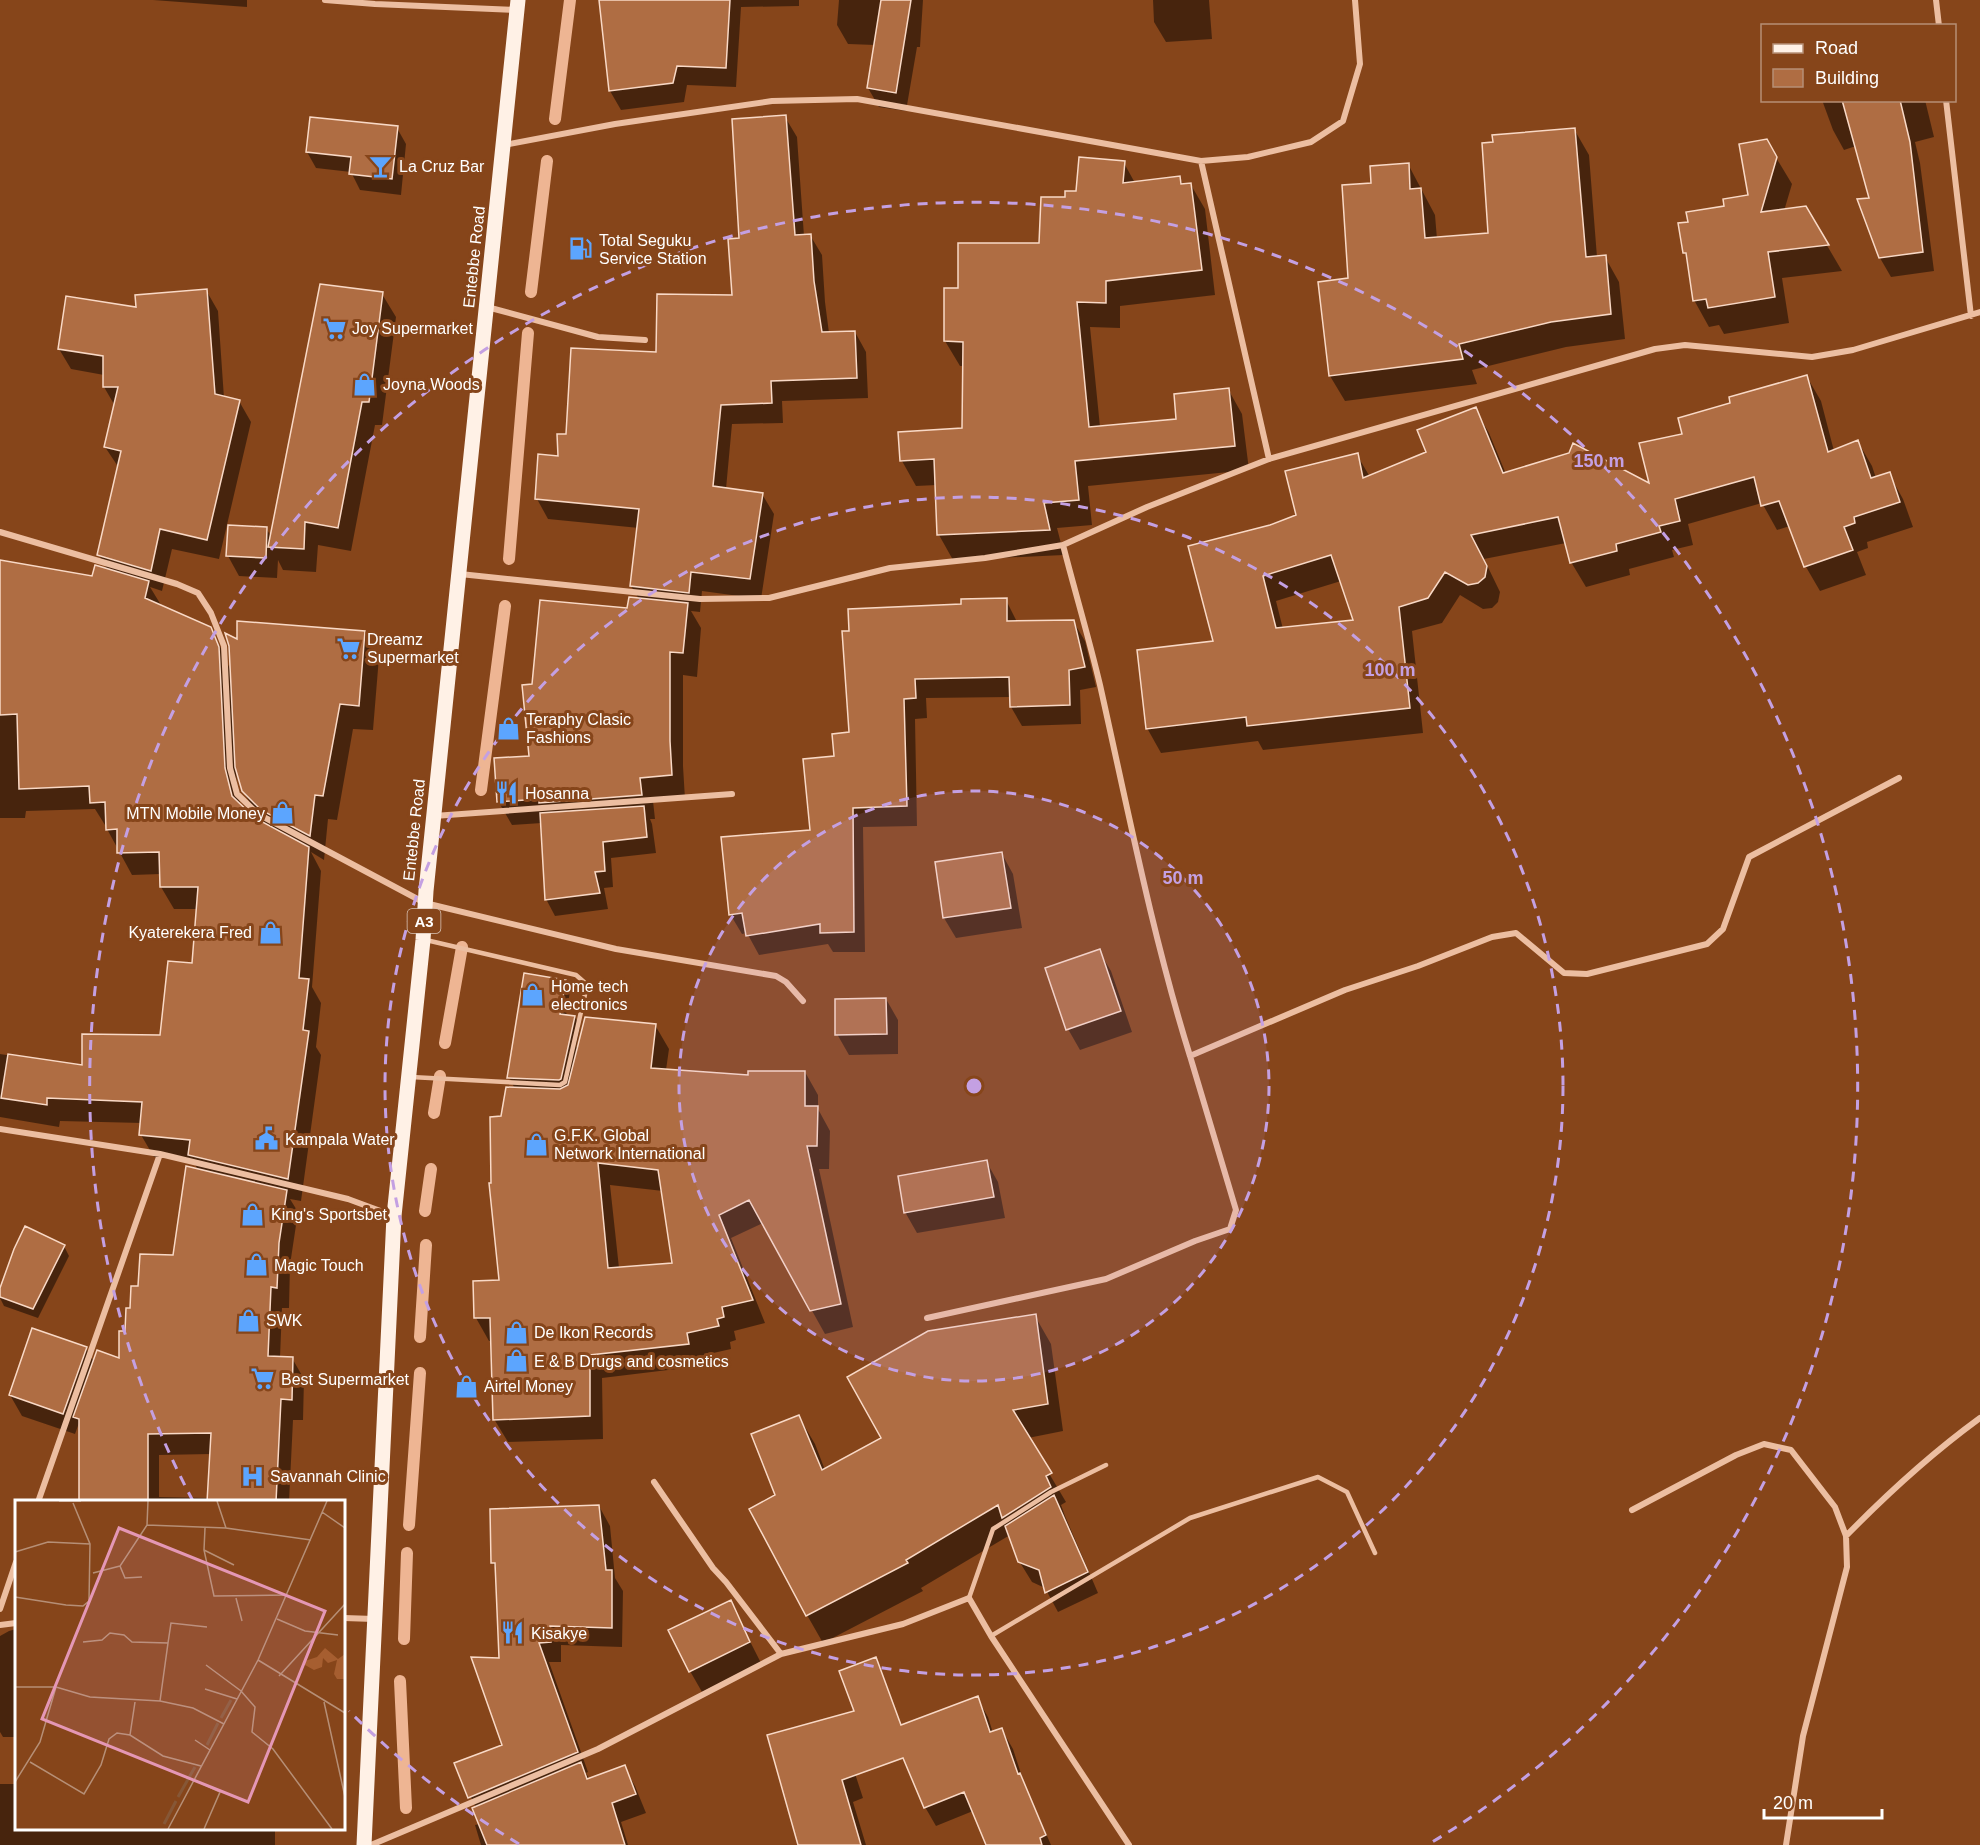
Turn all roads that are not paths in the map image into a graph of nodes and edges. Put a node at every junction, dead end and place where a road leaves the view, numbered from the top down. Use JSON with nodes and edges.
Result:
{"nodes":[{"id":1,"x":325,"y":0,"type":"edge"},
{"id":2,"x":1355,"y":0,"type":"edge"},
{"id":3,"x":1936,"y":0,"type":"edge"},
{"id":4,"x":518,"y":5,"type":"edge"},
{"id":5,"x":1939,"y":24,"type":"edge"},
{"id":6,"x":1946,"y":102,"type":"edge"},
{"id":7,"x":504,"y":145,"type":"junction"},
{"id":8,"x":1201,"y":161,"type":"junction"},
{"id":9,"x":487,"y":307,"type":"junction"},
{"id":10,"x":1980,"y":312,"type":"edge"},
{"id":11,"x":1971,"y":316,"type":"junction"},
{"id":12,"x":645,"y":340,"type":"dead end"},
{"id":13,"x":1269,"y":459,"type":"junction"},
{"id":14,"x":0,"y":532,"type":"edge"},
{"id":15,"x":1063,"y":545,"type":"junction"},
{"id":16,"x":459,"y":573,"type":"junction"},
{"id":17,"x":1899,"y":778,"type":"dead end"},
{"id":18,"x":732,"y":794,"type":"dead end"},
{"id":19,"x":434,"y":816,"type":"junction"},
{"id":20,"x":425,"y":903,"type":"junction"},
{"id":21,"x":423,"y":940,"type":"junction"},
{"id":22,"x":803,"y":1001,"type":"dead end"},
{"id":23,"x":1190,"y":1056,"type":"junction"},
{"id":24,"x":408,"y":1077,"type":"junction"},
{"id":25,"x":0,"y":1129,"type":"edge"},
{"id":26,"x":160,"y":1154,"type":"junction"},
{"id":27,"x":394,"y":1216,"type":"junction"},
{"id":28,"x":927,"y":1318,"type":"dead end"},
{"id":29,"x":1980,"y":1418,"type":"edge"},
{"id":30,"x":1106,"y":1465,"type":"dead end"},
{"id":31,"x":654,"y":1482,"type":"dead end"},
{"id":32,"x":39,"y":1500,"type":"edge"},
{"id":33,"x":1632,"y":1510,"type":"dead end"},
{"id":34,"x":1846,"y":1536,"type":"junction"},
{"id":35,"x":1375,"y":1552,"type":"dead end"},
{"id":36,"x":15,"y":1565,"type":"edge"},
{"id":37,"x":969,"y":1598,"type":"junction"},
{"id":38,"x":0,"y":1609,"type":"edge"},
{"id":39,"x":345,"y":1618,"type":"edge"},
{"id":40,"x":374,"y":1619,"type":"junction"},
{"id":41,"x":15,"y":1623,"type":"edge"},
{"id":42,"x":0,"y":1625,"type":"edge"},
{"id":43,"x":991,"y":1636,"type":"junction"},
{"id":44,"x":781,"y":1654,"type":"junction"},
{"id":45,"x":364,"y":1845,"type":"edge"},
{"id":46,"x":371,"y":1845,"type":"edge"},
{"id":47,"x":1129,"y":1845,"type":"edge"},
{"id":48,"x":1785,"y":1845,"type":"edge"}],
"edges":[{"from":1,"to":4,"type":"street"},
{"from":2,"to":8,"type":"street"},
{"from":3,"to":5,"type":"street"},
{"from":4,"to":7,"type":"main road","name":"Entebbe Road","number":"A3"},
{"from":6,"to":11,"type":"street"},
{"from":7,"to":8,"type":"street"},
{"from":7,"to":9,"type":"main road","name":"Entebbe Road","number":"A3"},
{"from":8,"to":13,"type":"street"},
{"from":9,"to":12,"type":"street"},
{"from":9,"to":16,"type":"main road","name":"Entebbe Road","number":"A3"},
{"from":10,"to":11,"type":"street"},
{"from":11,"to":13,"type":"street"},
{"from":13,"to":15,"type":"street"},
{"from":14,"to":20,"type":"street"},
{"from":15,"to":16,"type":"street"},
{"from":15,"to":23,"type":"street"},
{"from":16,"to":19,"type":"main road","name":"Entebbe Road","number":"A3"},
{"from":17,"to":23,"type":"street"},
{"from":18,"to":19,"type":"street"},
{"from":19,"to":20,"type":"main road","name":"Entebbe Road","number":"A3"},
{"from":20,"to":21,"type":"main road","name":"Entebbe Road","number":"A3"},
{"from":20,"to":22,"type":"street"},
{"from":21,"to":24,"type":"main road","name":"Entebbe Road","number":"A3"},
{"from":21,"to":24,"type":"lane"},
{"from":23,"to":28,"type":"street"},
{"from":24,"to":27,"type":"main road","name":"Entebbe Road","number":"A3"},
{"from":25,"to":26,"type":"street"},
{"from":26,"to":27,"type":"street"},
{"from":26,"to":32,"type":"street"},
{"from":27,"to":40,"type":"main road","name":"Entebbe Road","number":"A3"},
{"from":29,"to":34,"type":"street"},
{"from":30,"to":37,"type":"lane"},
{"from":31,"to":44,"type":"street"},
{"from":33,"to":34,"type":"street"},
{"from":34,"to":48,"type":"street"},
{"from":35,"to":43,"type":"lane"},
{"from":36,"to":38,"type":"street"},
{"from":37,"to":43,"type":"street"},
{"from":37,"to":44,"type":"street"},
{"from":39,"to":40,"type":"street"},
{"from":40,"to":45,"type":"main road","name":"Entebbe Road","number":"A3"},
{"from":41,"to":42,"type":"street"},
{"from":43,"to":47,"type":"street"},
{"from":44,"to":46,"type":"street"}]}
